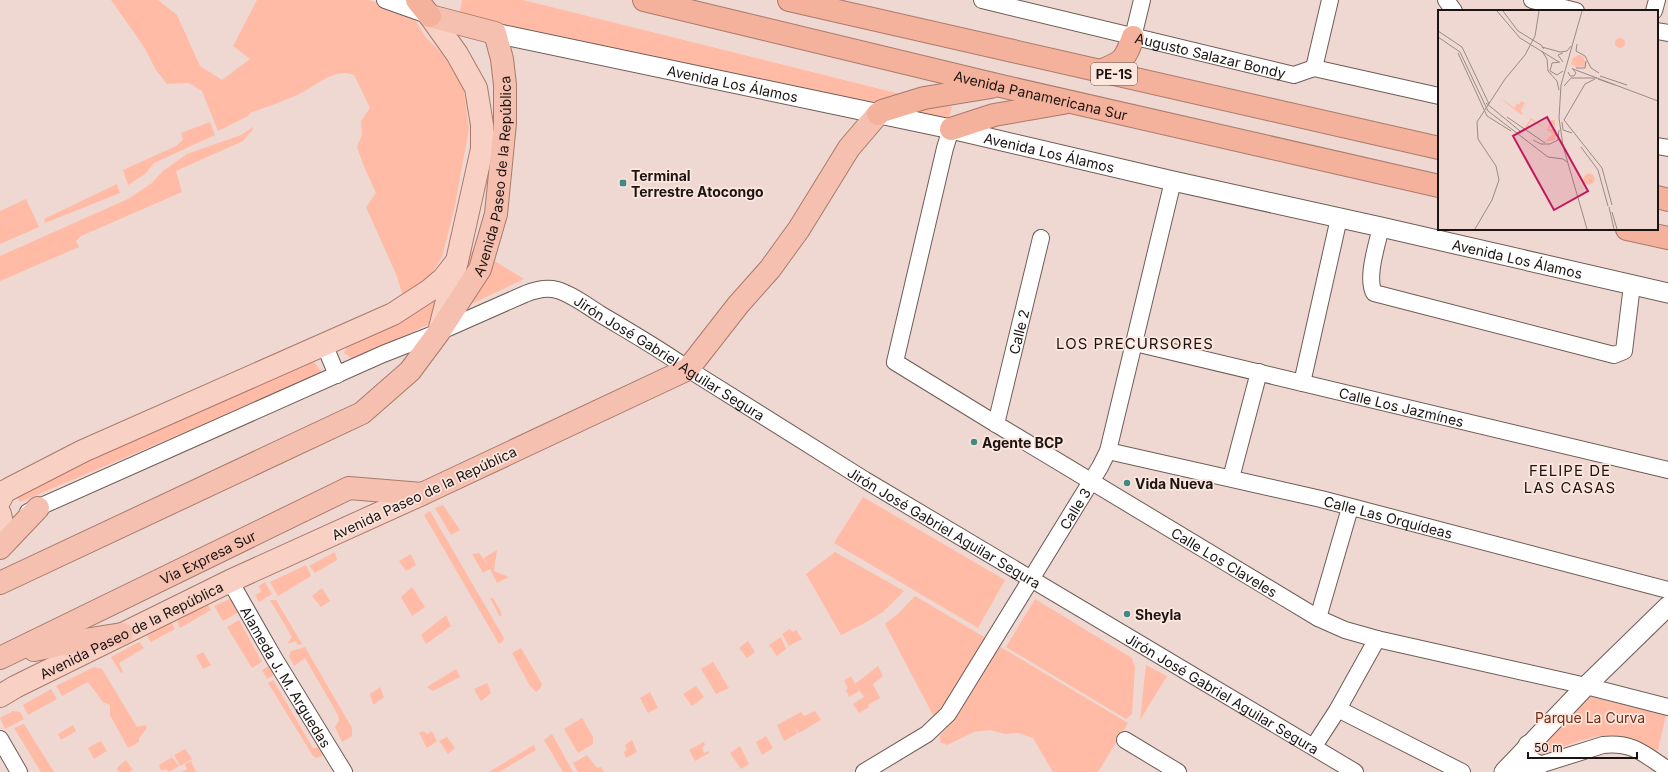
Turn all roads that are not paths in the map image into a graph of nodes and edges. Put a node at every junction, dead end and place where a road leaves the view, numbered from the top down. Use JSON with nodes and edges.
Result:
{"nodes":[{"id":1,"x":385,"y":0,"type":"edge"},
{"id":2,"x":644,"y":0,"type":"edge"},
{"id":3,"x":789,"y":0,"type":"edge"},
{"id":4,"x":982,"y":0,"type":"edge"},
{"id":5,"x":1142,"y":0,"type":"edge"},
{"id":6,"x":1330,"y":0,"type":"edge"},
{"id":7,"x":1446,"y":0,"type":"edge"},
{"id":8,"x":1657,"y":0,"type":"edge"},
{"id":9,"x":1537,"y":1,"type":"edge"},
{"id":10,"x":423,"y":8,"type":"edge"},
{"id":11,"x":1453,"y":10,"type":"edge"},
{"id":12,"x":1572,"y":10,"type":"edge"},
{"id":13,"x":1654,"y":10,"type":"edge"},
{"id":14,"x":1658,"y":31,"type":"edge"},
{"id":15,"x":495,"y":33,"type":"junction"},
{"id":16,"x":1668,"y":33,"type":"edge"},
{"id":17,"x":1133,"y":37,"type":"junction"},
{"id":18,"x":1314,"y":68,"type":"junction"},
{"id":19,"x":1100,"y":71,"type":"junction"},
{"id":20,"x":1001,"y":86,"type":"junction"},
{"id":21,"x":1438,"y":96,"type":"edge"},
{"id":22,"x":1074,"y":102,"type":"junction"},
{"id":23,"x":878,"y":114,"type":"junction"},
{"id":24,"x":951,"y":129,"type":"junction"},
{"id":25,"x":1658,"y":146,"type":"edge"},
{"id":26,"x":1438,"y":148,"type":"edge"},
{"id":27,"x":1668,"y":148,"type":"edge"},
{"id":28,"x":1173,"y":181,"type":"junction"},
{"id":29,"x":1438,"y":186,"type":"edge"},
{"id":30,"x":1658,"y":198,"type":"edge"},
{"id":31,"x":1668,"y":200,"type":"edge"},
{"id":32,"x":1339,"y":218,"type":"junction"},
{"id":33,"x":1381,"y":227,"type":"junction"},
{"id":34,"x":1631,"y":230,"type":"edge"},
{"id":35,"x":1041,"y":238,"type":"dead end"},
{"id":36,"x":1663,"y":239,"type":"edge"},
{"id":37,"x":457,"y":261,"type":"junction"},
{"id":38,"x":1632,"y":285,"type":"junction"},
{"id":39,"x":534,"y":290,"type":"joint"},
{"id":40,"x":1668,"y":294,"type":"edge"},
{"id":41,"x":439,"y":332,"type":"junction"},
{"id":42,"x":1135,"y":343,"type":"junction"},
{"id":43,"x":324,"y":344,"type":"junction"},
{"id":44,"x":688,"y":369,"type":"junction"},
{"id":45,"x":1259,"y":372,"type":"junction"},
{"id":46,"x":337,"y":375,"type":"junction"},
{"id":47,"x":1302,"y":383,"type":"junction"},
{"id":48,"x":996,"y":424,"type":"junction"},
{"id":49,"x":1108,"y":451,"type":"junction"},
{"id":50,"x":1668,"y":470,"type":"edge"},
{"id":51,"x":1231,"y":478,"type":"junction"},
{"id":52,"x":1092,"y":481,"type":"junction"},
{"id":53,"x":422,"y":494,"type":"junction"},
{"id":54,"x":0,"y":500,"type":"edge"},
{"id":55,"x":38,"y":508,"type":"junction"},
{"id":56,"x":1350,"y":508,"type":"junction"},
{"id":57,"x":1,"y":521,"type":"edge"},
{"id":58,"x":0,"y":548,"type":"edge"},
{"id":59,"x":1032,"y":578,"type":"junction"},
{"id":60,"x":230,"y":581,"type":"junction"},
{"id":61,"x":0,"y":583,"type":"edge"},
{"id":62,"x":1668,"y":590,"type":"edge"},
{"id":63,"x":1668,"y":606,"type":"edge"},
{"id":64,"x":1318,"y":618,"type":"junction"},
{"id":65,"x":122,"y":634,"type":"junction"},
{"id":66,"x":1377,"y":639,"type":"junction"},
{"id":67,"x":2,"y":657,"type":"edge"},
{"id":68,"x":1586,"y":686,"type":"junction"},
{"id":69,"x":0,"y":696,"type":"edge"},
{"id":70,"x":1668,"y":707,"type":"edge"},
{"id":71,"x":1338,"y":709,"type":"junction"},
{"id":72,"x":0,"y":739,"type":"edge"},
{"id":73,"x":1125,"y":740,"type":"dead end"},
{"id":74,"x":1314,"y":746,"type":"junction"},
{"id":75,"x":1528,"y":746,"type":"junction"},
{"id":76,"x":1539,"y":765,"type":"junction"},
{"id":77,"x":1668,"y":770,"type":"edge"},
{"id":78,"x":19,"y":772,"type":"edge"},
{"id":79,"x":344,"y":772,"type":"edge"},
{"id":80,"x":864,"y":772,"type":"edge"},
{"id":81,"x":1178,"y":772,"type":"edge"},
{"id":82,"x":1356,"y":772,"type":"edge"},
{"id":83,"x":1462,"y":772,"type":"edge"},
{"id":84,"x":1504,"y":772,"type":"edge"},
{"id":85,"x":1517,"y":772,"type":"edge"}],
"edges":[{"from":1,"to":10,"type":"street"},
{"from":2,"to":20,"type":"highway","name":"Avenida Panamericana Sur","number":"PE-1S"},
{"from":3,"to":19,"type":"highway","number":"PE-1S"},
{"from":4,"to":17,"type":"street","name":"Augusto Salazar Bondy"},
{"from":5,"to":17,"type":"street"},
{"from":6,"to":18,"type":"street"},
{"from":7,"to":11,"type":"street"},
{"from":8,"to":13,"type":"street"},
{"from":9,"to":12,"type":"street"},
{"from":10,"to":15,"type":"highway","name":"Avenida Los Álamos"},
{"from":10,"to":37,"type":"main road","name":"Avenida Paseo de la República"},
{"from":14,"to":16,"type":"street"},
{"from":15,"to":23,"type":"street","name":"Avenida Los Álamos"},
{"from":15,"to":41,"type":"highway","name":"Avenida Paseo de la República"},
{"from":17,"to":18,"type":"street","name":"Augusto Salazar Bondy"},
{"from":17,"to":19,"type":"highway"},
{"from":18,"to":21,"type":"street"},
{"from":19,"to":26,"type":"highway","number":"PE-1S"},
{"from":20,"to":22,"type":"highway","name":"Avenida Panamericana Sur","number":"PE-1S"},
{"from":20,"to":23,"type":"highway"},
{"from":22,"to":24,"type":"highway"},
{"from":22,"to":29,"type":"highway","name":"Avenida Panamericana Sur","number":"PE-1S"},
{"from":23,"to":24,"type":"street","name":"Avenida Los Álamos"},
{"from":23,"to":44,"type":"highway","name":"Avenida Paseo de la República"},
{"from":24,"to":28,"type":"street","name":"Avenida Los Álamos"},
{"from":24,"to":48,"type":"street","name":"Calle Los Claveles"},
{"from":25,"to":27,"type":"street"},
{"from":28,"to":32,"type":"street","name":"Avenida Los Álamos"},
{"from":28,"to":42,"type":"street","name":"Calle 3"},
{"from":30,"to":31,"type":"highway"},
{"from":32,"to":33,"type":"street","name":"Avenida Los Álamos"},
{"from":32,"to":47,"type":"street"},
{"from":33,"to":38,"type":"street","name":"Avenida Los Álamos"},
{"from":33,"to":38,"type":"street"},
{"from":34,"to":36,"type":"highway"},
{"from":35,"to":48,"type":"street","name":"Calle 2"},
{"from":37,"to":41,"type":"main road"},
{"from":37,"to":43,"type":"main road","name":"Avenida Paseo de la República"},
{"from":38,"to":40,"type":"street","name":"Avenida Los Álamos"},
{"from":39,"to":41,"type":"street","name":"Avenida Paseo de la República"},
{"from":39,"to":44,"type":"street","name":"Jirón José Gabriel Aguilar Segura"},
{"from":41,"to":46,"type":"street","name":"Avenida Paseo de la República"},
{"from":41,"to":61,"type":"highway","name":"Avenida Paseo de la República"},
{"from":42,"to":45,"type":"street","name":"Calle Los Jazmínes"},
{"from":42,"to":49,"type":"street","name":"Calle 3"},
{"from":43,"to":46,"type":"street"},
{"from":43,"to":54,"type":"main road","name":"Avenida Paseo de la República"},
{"from":44,"to":53,"type":"highway","name":"Avenida Paseo de la República"},
{"from":44,"to":59,"type":"street","name":"Jirón José Gabriel Aguilar Segura"},
{"from":45,"to":47,"type":"street","name":"Calle Los Jazmínes"},
{"from":45,"to":51,"type":"street"},
{"from":46,"to":55,"type":"street","name":"Avenida Paseo de la República"},
{"from":47,"to":50,"type":"street","name":"Calle Los Jazmínes"},
{"from":48,"to":52,"type":"street","name":"Calle Los Claveles"},
{"from":49,"to":51,"type":"street","name":"Calle Las Orquídeas"},
{"from":49,"to":52,"type":"street","name":"Calle 3"},
{"from":51,"to":56,"type":"street","name":"Calle Las Orquídeas"},
{"from":52,"to":59,"type":"street","name":"Calle 3"},
{"from":52,"to":64,"type":"street","name":"Calle Los Claveles"},
{"from":53,"to":60,"type":"main road","name":"Avenida Paseo de la República"},
{"from":53,"to":67,"type":"highway","name":"Via Expresa Sur"},
{"from":55,"to":57,"type":"street","name":"Avenida Paseo de la República"},
{"from":55,"to":58,"type":"highway"},
{"from":56,"to":62,"type":"street","name":"Calle Las Orquídeas"},
{"from":56,"to":64,"type":"street"},
{"from":59,"to":74,"type":"street","name":"Jirón José Gabriel Aguilar Segura"},
{"from":59,"to":80,"type":"street","name":"Calle 3"},
{"from":60,"to":65,"type":"main road","name":"Avenida Paseo de la República"},
{"from":60,"to":79,"type":"street","name":"Alameda J. M. Arguedas"},
{"from":63,"to":68,"type":"street"},
{"from":64,"to":66,"type":"street","name":"Calle Los Claveles"},
{"from":65,"to":67,"type":"highway"},
{"from":65,"to":69,"type":"main road","name":"Avenida Paseo de la República"},
{"from":66,"to":68,"type":"street","name":"Calle Los Claveles"},
{"from":66,"to":71,"type":"street"},
{"from":68,"to":70,"type":"street","name":"Calle Los Claveles"},
{"from":68,"to":75,"type":"street"},
{"from":71,"to":74,"type":"street"},
{"from":71,"to":83,"type":"street"},
{"from":72,"to":78,"type":"street"},
{"from":73,"to":81,"type":"street"},
{"from":74,"to":82,"type":"street","name":"Jirón José Gabriel Aguilar Segura"},
{"from":75,"to":76,"type":"street"},
{"from":75,"to":84,"type":"street"},
{"from":76,"to":77,"type":"street"},
{"from":76,"to":85,"type":"street"}]}
